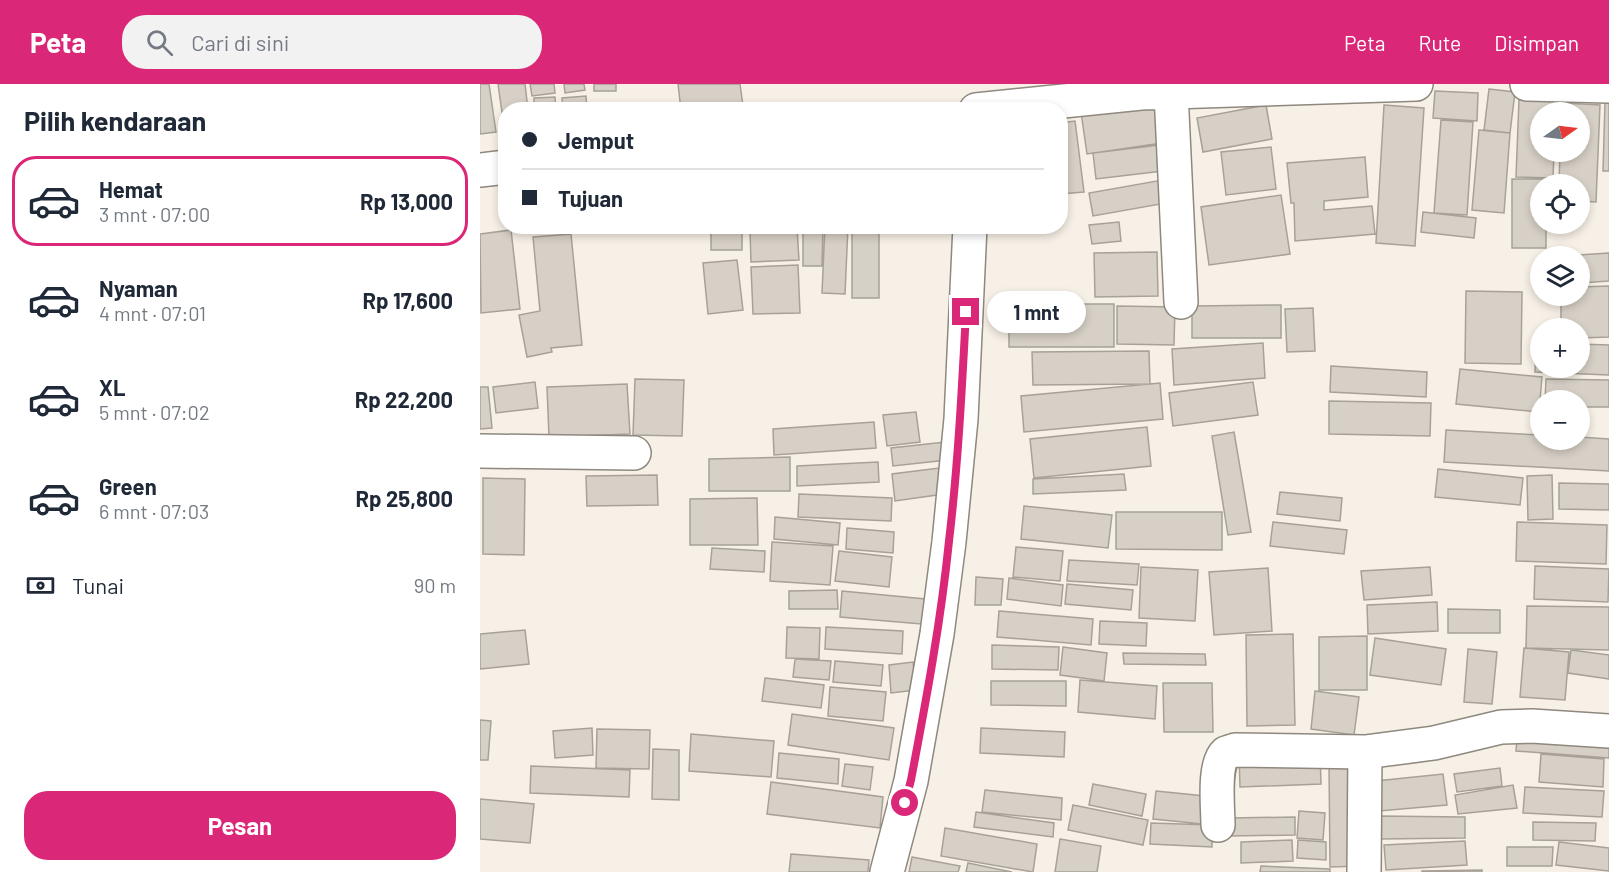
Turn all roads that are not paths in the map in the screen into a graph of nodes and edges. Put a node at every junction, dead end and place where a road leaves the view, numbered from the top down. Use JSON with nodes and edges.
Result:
{"nodes":[{"id":1,"x":976,"y":84,"type":"edge"},
{"id":2,"x":1416,"y":84,"type":"edge"},
{"id":3,"x":1527,"y":84,"type":"edge"},
{"id":4,"x":1609,"y":87,"type":"edge"},
{"id":5,"x":1172,"y":92,"type":"junction"},
{"id":6,"x":976,"y":102,"type":"edge"},
{"id":7,"x":1051,"y":102,"type":"edge"},
{"id":8,"x":498,"y":168,"type":"edge"},
{"id":9,"x":480,"y":170,"type":"edge"},
{"id":10,"x":970,"y":234,"type":"edge"},
{"id":11,"x":1181,"y":302,"type":"dead end"},
{"id":12,"x":480,"y":451,"type":"edge"},
{"id":13,"x":634,"y":453,"type":"dead end"},
{"id":14,"x":1609,"y":731,"type":"edge"},
{"id":15,"x":1365,"y":752,"type":"junction"},
{"id":16,"x":1218,"y":825,"type":"dead end"},
{"id":17,"x":887,"y":872,"type":"edge"},
{"id":18,"x":1364,"y":872,"type":"edge"}],
"edges":[{"from":1,"to":6,"type":"street"},
{"from":2,"to":5,"type":"street"},
{"from":3,"to":4,"type":"street"},
{"from":5,"to":7,"type":"street"},
{"from":5,"to":11,"type":"street"},
{"from":8,"to":9,"type":"street"},
{"from":10,"to":17,"type":"street"},
{"from":12,"to":13,"type":"street"},
{"from":14,"to":15,"type":"street"},
{"from":15,"to":16,"type":"street"},
{"from":15,"to":18,"type":"street"}]}
